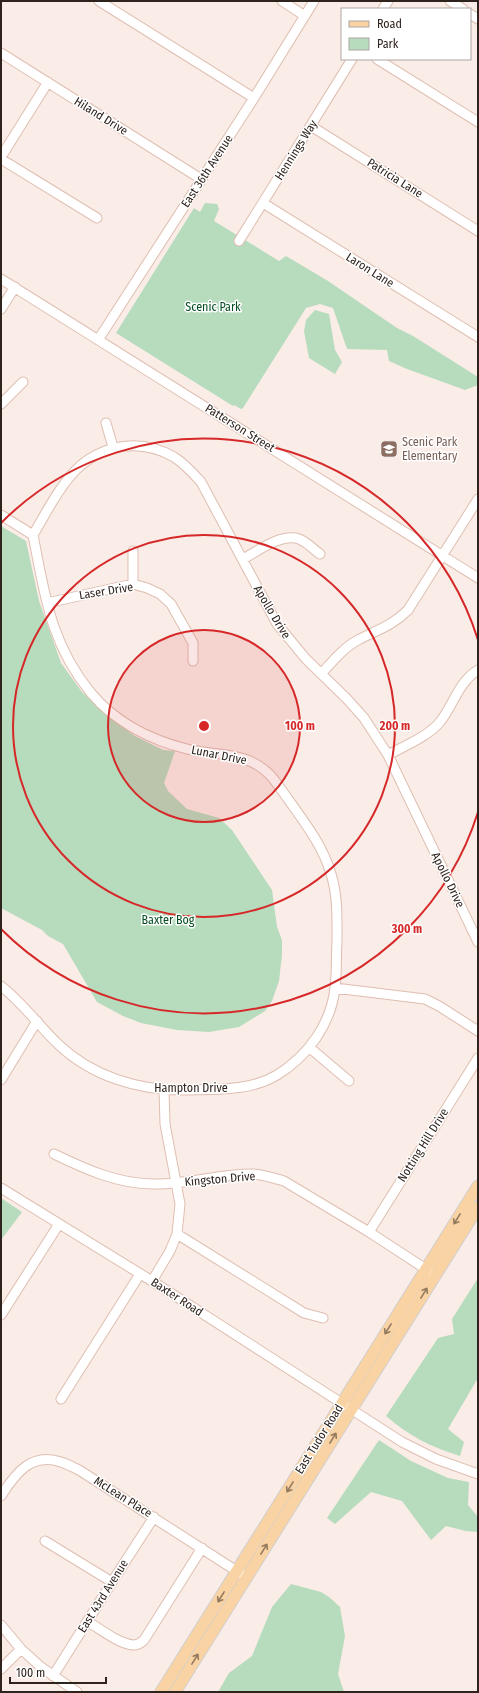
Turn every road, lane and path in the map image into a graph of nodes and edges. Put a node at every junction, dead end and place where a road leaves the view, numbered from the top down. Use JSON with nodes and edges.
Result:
{"nodes":[{"id":1,"x":99,"y":1,"type":"edge"},
{"id":2,"x":282,"y":1,"type":"edge"},
{"id":3,"x":314,"y":1,"type":"edge"},
{"id":4,"x":450,"y":1,"type":"edge"},
{"id":5,"x":461,"y":8,"type":"edge"},
{"id":6,"x":305,"y":16,"type":"junction"},
{"id":7,"x":1,"y":53,"type":"edge"},
{"id":8,"x":351,"y":60,"type":"edge"},
{"id":9,"x":379,"y":60,"type":"edge"},
{"id":10,"x":48,"y":82,"type":"junction"},
{"id":11,"x":254,"y":98,"type":"junction"},
{"id":12,"x":478,"y":122,"type":"edge"},
{"id":13,"x":312,"y":126,"type":"junction"},
{"id":14,"x":1,"y":158,"type":"edge"},
{"id":15,"x":201,"y":179,"type":"junction"},
{"id":16,"x":263,"y":203,"type":"junction"},
{"id":17,"x":97,"y":218,"type":"dead end"},
{"id":18,"x":478,"y":231,"type":"edge"},
{"id":19,"x":239,"y":241,"type":"dead end"},
{"id":20,"x":1,"y":279,"type":"edge"},
{"id":21,"x":14,"y":287,"type":"junction"},
{"id":22,"x":1,"y":309,"type":"edge"},
{"id":23,"x":478,"y":337,"type":"edge"},
{"id":24,"x":98,"y":340,"type":"junction"},
{"id":25,"x":23,"y":382,"type":"dead end"},
{"id":26,"x":1,"y":404,"type":"edge"},
{"id":27,"x":106,"y":423,"type":"dead end"},
{"id":28,"x":114,"y":447,"type":"junction"},
{"id":29,"x":478,"y":499,"type":"edge"},
{"id":30,"x":1,"y":514,"type":"edge"},
{"id":31,"x":33,"y":535,"type":"junction"},
{"id":32,"x":133,"y":551,"type":"dead end"},
{"id":33,"x":320,"y":554,"type":"dead end"},
{"id":34,"x":442,"y":556,"type":"junction"},
{"id":35,"x":243,"y":559,"type":"junction"},
{"id":36,"x":478,"y":578,"type":"edge"},
{"id":37,"x":132,"y":584,"type":"junction"},
{"id":38,"x":47,"y":602,"type":"junction"},
{"id":39,"x":193,"y":660,"type":"dead end"},
{"id":40,"x":478,"y":670,"type":"edge"},
{"id":41,"x":321,"y":674,"type":"junction"},
{"id":42,"x":388,"y":755,"type":"junction"},
{"id":43,"x":478,"y":942,"type":"edge"},
{"id":44,"x":1,"y":986,"type":"edge"},
{"id":45,"x":335,"y":988,"type":"junction"},
{"id":46,"x":37,"y":1021,"type":"junction"},
{"id":47,"x":478,"y":1031,"type":"edge"},
{"id":48,"x":310,"y":1048,"type":"junction"},
{"id":49,"x":478,"y":1058,"type":"edge"},
{"id":50,"x":1,"y":1080,"type":"edge"},
{"id":51,"x":349,"y":1081,"type":"dead end"},
{"id":52,"x":164,"y":1090,"type":"junction"},
{"id":53,"x":54,"y":1154,"type":"dead end"},
{"id":54,"x":177,"y":1183,"type":"junction"},
{"id":55,"x":478,"y":1186,"type":"edge"},
{"id":56,"x":1,"y":1188,"type":"edge"},
{"id":57,"x":478,"y":1207,"type":"edge"},
{"id":58,"x":59,"y":1224,"type":"junction"},
{"id":59,"x":369,"y":1232,"type":"junction"},
{"id":60,"x":177,"y":1234,"type":"junction"},
{"id":61,"x":430,"y":1272,"type":"junction"},
{"id":62,"x":140,"y":1274,"type":"junction"},
{"id":63,"x":152,"y":1281,"type":"junction"},
{"id":64,"x":1,"y":1315,"type":"edge"},
{"id":65,"x":323,"y":1318,"type":"dead end"},
{"id":66,"x":61,"y":1399,"type":"dead end"},
{"id":67,"x":342,"y":1403,"type":"junction"},
{"id":68,"x":351,"y":1410,"type":"junction"},
{"id":69,"x":478,"y":1474,"type":"edge"},
{"id":70,"x":1,"y":1496,"type":"edge"},
{"id":71,"x":154,"y":1517,"type":"junction"},
{"id":72,"x":45,"y":1541,"type":"dead end"},
{"id":73,"x":202,"y":1548,"type":"junction"},
{"id":74,"x":237,"y":1571,"type":"junction"},
{"id":75,"x":246,"y":1577,"type":"junction"},
{"id":76,"x":112,"y":1582,"type":"junction"},
{"id":77,"x":88,"y":1622,"type":"junction"},
{"id":78,"x":1,"y":1625,"type":"edge"},
{"id":79,"x":21,"y":1649,"type":"junction"},
{"id":80,"x":1,"y":1669,"type":"edge"},
{"id":81,"x":54,"y":1676,"type":"junction"},
{"id":82,"x":77,"y":1692,"type":"edge"},
{"id":83,"x":161,"y":1692,"type":"edge"},
{"id":84,"x":175,"y":1692,"type":"edge"}],
"edges":[{"from":1,"to":11,"type":"street"},
{"from":2,"to":6,"type":"street"},
{"from":3,"to":6,"type":"street","name":"East 36th Avenue"},
{"from":4,"to":5,"type":"street"},
{"from":6,"to":11,"type":"street","name":"East 36th Avenue"},
{"from":7,"to":10,"type":"street","name":"Hiland Drive"},
{"from":8,"to":13,"type":"street","name":"Hennings Way"},
{"from":9,"to":12,"type":"street"},
{"from":10,"to":14,"type":"street"},
{"from":10,"to":15,"type":"street","name":"Hiland Drive"},
{"from":11,"to":15,"type":"street","name":"East 36th Avenue"},
{"from":13,"to":16,"type":"street","name":"Hennings Way"},
{"from":13,"to":18,"type":"street","name":"Patricia Lane"},
{"from":14,"to":17,"type":"street"},
{"from":15,"to":24,"type":"street","name":"East 36th Avenue"},
{"from":16,"to":19,"type":"street","name":"Hennings Way"},
{"from":16,"to":23,"type":"street","name":"Laron Lane"},
{"from":20,"to":21,"type":"street","name":"Patterson Street"},
{"from":21,"to":22,"type":"street"},
{"from":21,"to":24,"type":"street","name":"Patterson Street"},
{"from":24,"to":34,"type":"street","name":"Patterson Street"},
{"from":25,"to":26,"type":"street"},
{"from":27,"to":28,"type":"street"},
{"from":28,"to":31,"type":"street","name":"Apollo Drive"},
{"from":28,"to":35,"type":"street","name":"Apollo Drive"},
{"from":29,"to":34,"type":"street"},
{"from":30,"to":31,"type":"street"},
{"from":31,"to":38,"type":"street","name":"Lunar Drive"},
{"from":32,"to":37,"type":"street"},
{"from":33,"to":35,"type":"street"},
{"from":34,"to":36,"type":"street","name":"Patterson Street"},
{"from":34,"to":41,"type":"street"},
{"from":35,"to":41,"type":"street","name":"Apollo Drive"},
{"from":37,"to":38,"type":"street","name":"Laser Drive"},
{"from":37,"to":39,"type":"street","name":"Laser Drive"},
{"from":38,"to":45,"type":"street","name":"Lunar Drive"},
{"from":40,"to":42,"type":"street"},
{"from":41,"to":42,"type":"street","name":"Apollo Drive"},
{"from":42,"to":43,"type":"street","name":"Apollo Drive"},
{"from":44,"to":46,"type":"street","name":"Hampton Drive"},
{"from":45,"to":47,"type":"street"},
{"from":45,"to":48,"type":"street","name":"Lunar Drive"},
{"from":46,"to":50,"type":"street"},
{"from":46,"to":52,"type":"street","name":"Hampton Drive"},
{"from":48,"to":51,"type":"street"},
{"from":48,"to":52,"type":"street","name":"Hampton Drive"},
{"from":49,"to":59,"type":"street","name":"Notting Hill Drive"},
{"from":52,"to":54,"type":"street"},
{"from":53,"to":54,"type":"street","name":"Kingston Drive"},
{"from":54,"to":59,"type":"street","name":"Kingston Drive"},
{"from":54,"to":60,"type":"street"},
{"from":55,"to":61,"type":"main road","name":"East Tudor Road","one_way":true},
{"from":56,"to":58,"type":"street","name":"Baxter Road"},
{"from":57,"to":61,"type":"main road","name":"East Tudor Road"},
{"from":58,"to":62,"type":"street","name":"Baxter Road"},
{"from":58,"to":64,"type":"street"},
{"from":59,"to":61,"type":"street","name":"Kingston Drive"},
{"from":60,"to":63,"type":"street"},
{"from":60,"to":65,"type":"street"},
{"from":61,"to":67,"type":"main road","name":"East Tudor Road","one_way":true},
{"from":68,"to":61,"type":"main road","name":"East Tudor Road","one_way":true},
{"from":62,"to":63,"type":"street","name":"Baxter Road"},
{"from":62,"to":66,"type":"street"},
{"from":63,"to":67,"type":"street","name":"Baxter Road"},
{"from":67,"to":68,"type":"street","name":"Baxter Road"},
{"from":67,"to":74,"type":"main road","name":"East Tudor Road","one_way":true},
{"from":68,"to":69,"type":"street","name":"Baxter Road"},
{"from":75,"to":68,"type":"main road","name":"East Tudor Road","one_way":true},
{"from":70,"to":71,"type":"street","name":"McLean Place"},
{"from":71,"to":73,"type":"street","name":"McLean Place"},
{"from":71,"to":76,"type":"street","name":"East 43rd Avenue"},
{"from":72,"to":76,"type":"street"},
{"from":73,"to":74,"type":"street","name":"McLean Place"},
{"from":73,"to":77,"type":"street"},
{"from":74,"to":75,"type":"street","name":"McLean Place"},
{"from":74,"to":83,"type":"main road","name":"East Tudor Road","one_way":true},
{"from":84,"to":75,"type":"main road","name":"East Tudor Road","one_way":true},
{"from":76,"to":77,"type":"street","name":"East 43rd Avenue"},
{"from":77,"to":81,"type":"street","name":"East 43rd Avenue"},
{"from":78,"to":79,"type":"street"},
{"from":79,"to":80,"type":"street"},
{"from":79,"to":81,"type":"street"},
{"from":81,"to":82,"type":"street"}]}
